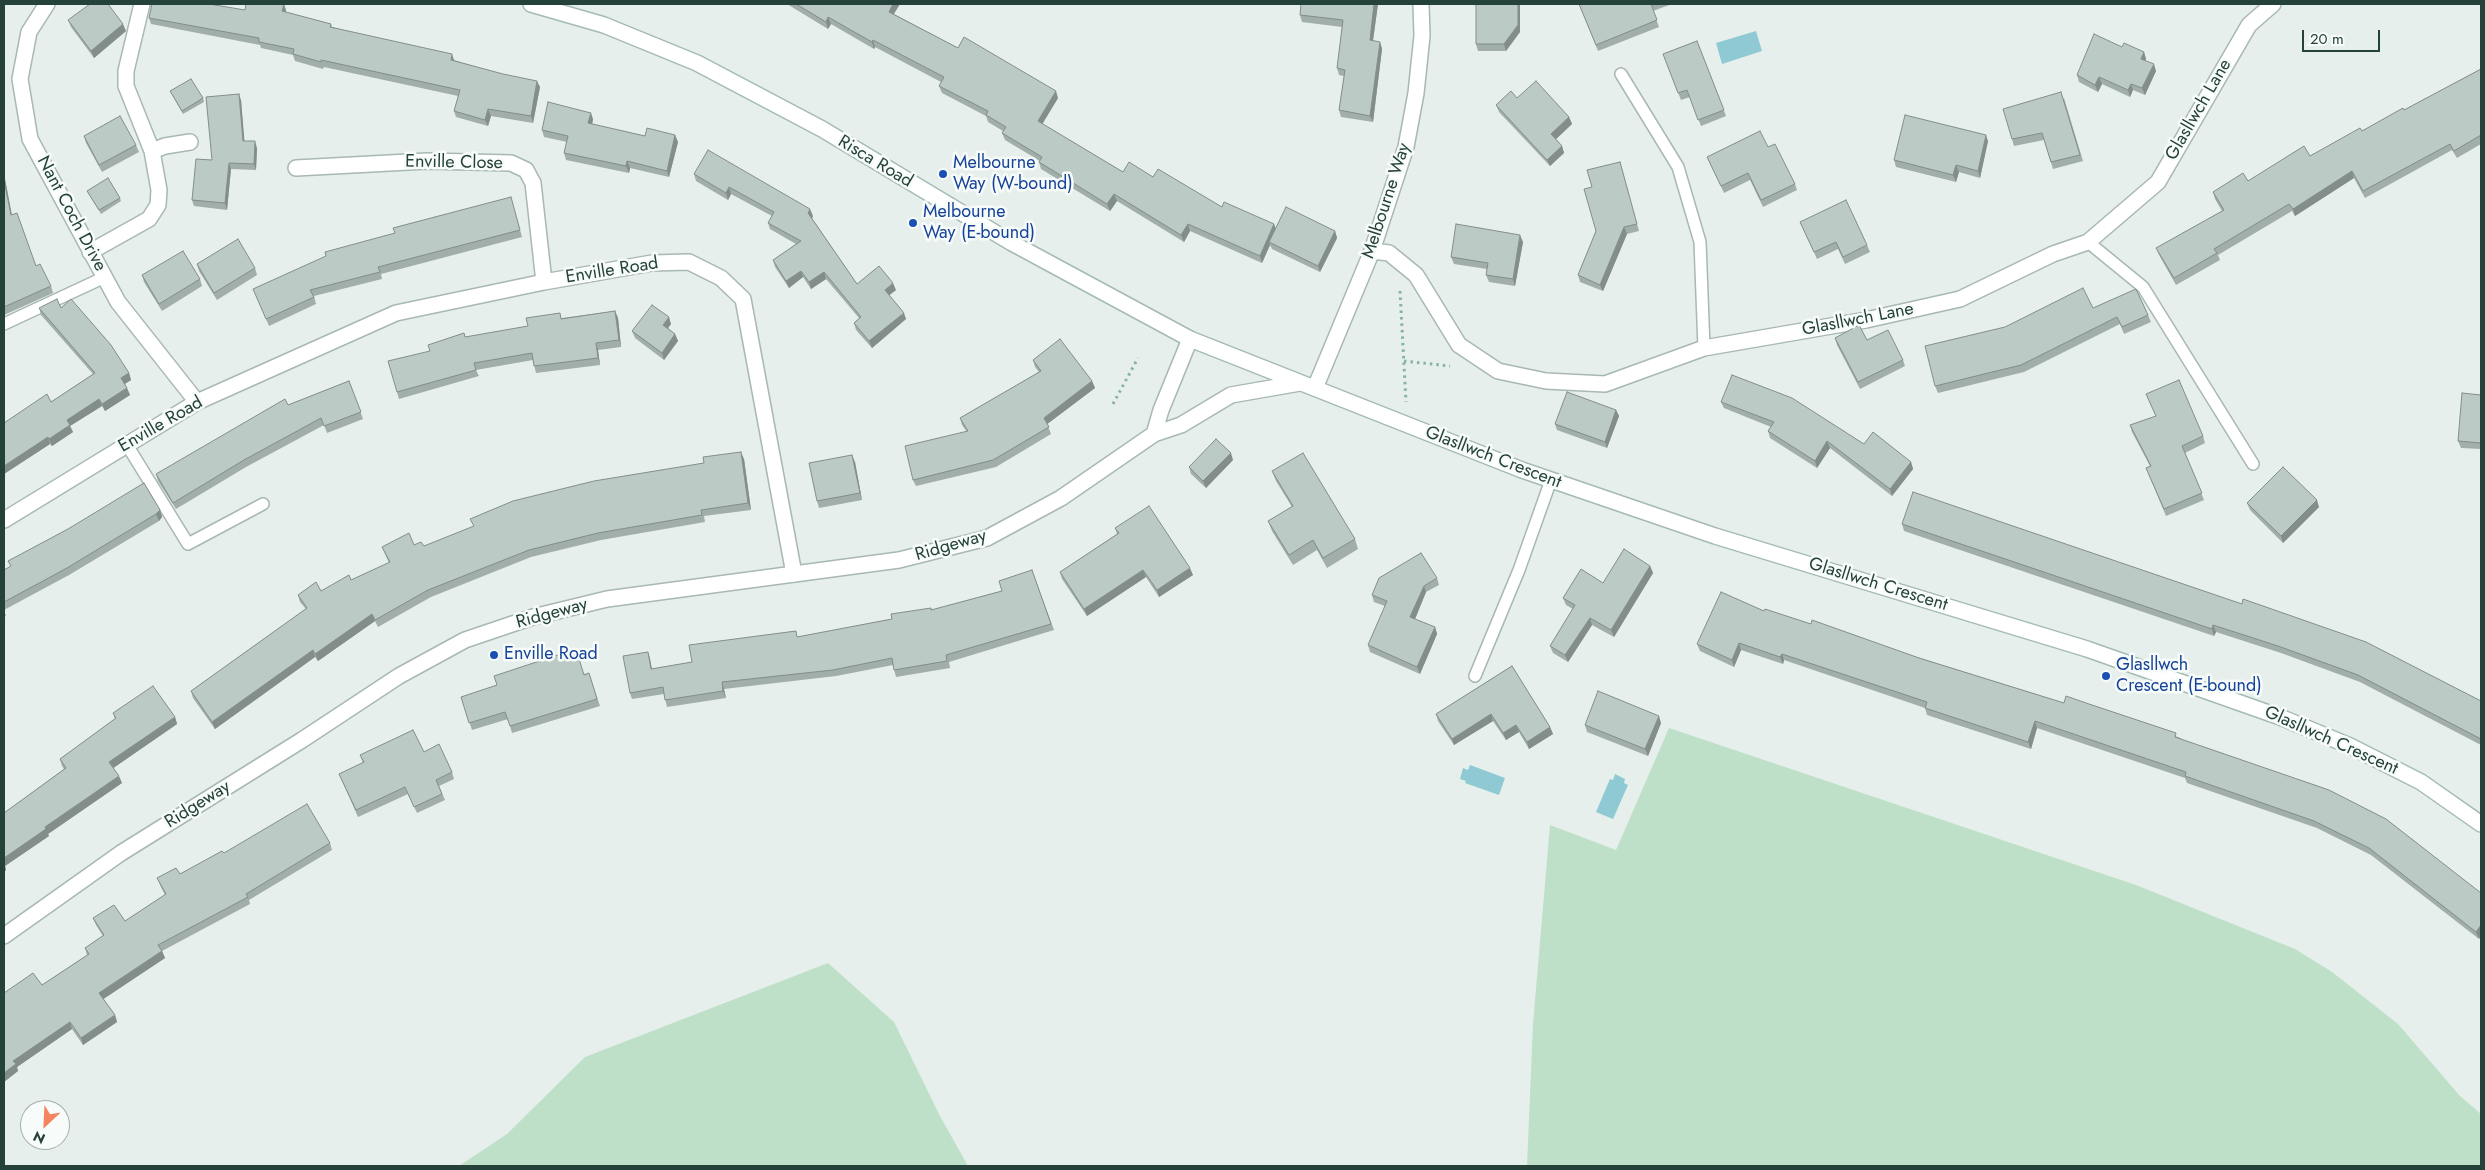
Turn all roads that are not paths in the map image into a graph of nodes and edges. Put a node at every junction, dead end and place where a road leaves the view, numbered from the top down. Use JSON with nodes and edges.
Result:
{"nodes":[{"id":1,"x":47,"y":4,"type":"edge"},
{"id":2,"x":142,"y":4,"type":"edge"},
{"id":3,"x":531,"y":4,"type":"edge"},
{"id":4,"x":1422,"y":4,"type":"edge"},
{"id":5,"x":2273,"y":4,"type":"edge"},
{"id":6,"x":1621,"y":74,"type":"dead end"},
{"id":7,"x":190,"y":142,"type":"dead end"},
{"id":8,"x":152,"y":151,"type":"junction"},
{"id":9,"x":296,"y":168,"type":"dead end"},
{"id":10,"x":2088,"y":242,"type":"junction"},
{"id":11,"x":1372,"y":251,"type":"junction"},
{"id":12,"x":90,"y":252,"type":"junction"},
{"id":13,"x":105,"y":277,"type":"junction"},
{"id":14,"x":544,"y":282,"type":"junction"},
{"id":15,"x":4,"y":324,"type":"edge"},
{"id":16,"x":1190,"y":340,"type":"junction"},
{"id":17,"x":1704,"y":348,"type":"junction"},
{"id":18,"x":1262,"y":370,"type":"joint"},
{"id":19,"x":1300,"y":383,"type":"junction"},
{"id":20,"x":1315,"y":388,"type":"junction"},
{"id":21,"x":197,"y":402,"type":"junction"},
{"id":22,"x":1154,"y":434,"type":"junction"},
{"id":23,"x":126,"y":445,"type":"junction"},
{"id":24,"x":2253,"y":464,"type":"dead end"},
{"id":25,"x":1551,"y":480,"type":"junction"},
{"id":26,"x":264,"y":504,"type":"dead end"},
{"id":27,"x":4,"y":520,"type":"edge"},
{"id":28,"x":794,"y":574,"type":"junction"},
{"id":29,"x":1475,"y":676,"type":"dead end"},
{"id":30,"x":2481,"y":824,"type":"edge"},
{"id":31,"x":4,"y":936,"type":"edge"}],
"edges":[{"from":1,"to":12,"type":"street","name":"Nant Coch Drive"},
{"from":2,"to":8,"type":"street"},
{"from":3,"to":16,"type":"street","name":"Risca Road"},
{"from":4,"to":11,"type":"street","name":"Melbourne Way"},
{"from":5,"to":10,"type":"street","name":"Glasllwch Lane"},
{"from":6,"to":17,"type":"lane"},
{"from":7,"to":8,"type":"street"},
{"from":8,"to":12,"type":"street"},
{"from":9,"to":14,"type":"street","name":"Enville Close"},
{"from":10,"to":17,"type":"street","name":"Glasllwch Lane"},
{"from":10,"to":24,"type":"lane"},
{"from":11,"to":17,"type":"street","name":"Glasllwch Lane"},
{"from":11,"to":20,"type":"street","name":"Melbourne Way"},
{"from":12,"to":13,"type":"street","name":"Nant Coch Drive"},
{"from":13,"to":15,"type":"lane"},
{"from":13,"to":21,"type":"street","name":"Nant Coch Drive"},
{"from":14,"to":21,"type":"street","name":"Enville Road"},
{"from":14,"to":28,"type":"street","name":"Enville Road"},
{"from":16,"to":18,"type":"street","name":"Risca Road"},
{"from":16,"to":22,"type":"street"},
{"from":18,"to":19,"type":"street","name":"Glasllwch Crescent"},
{"from":19,"to":20,"type":"street","name":"Glasllwch Crescent"},
{"from":19,"to":22,"type":"street","name":"Ridgeway"},
{"from":20,"to":25,"type":"street","name":"Glasllwch Crescent"},
{"from":21,"to":23,"type":"street","name":"Enville Road"},
{"from":22,"to":28,"type":"street","name":"Ridgeway"},
{"from":23,"to":26,"type":"lane"},
{"from":23,"to":27,"type":"street","name":"Enville Road"},
{"from":25,"to":29,"type":"lane"},
{"from":25,"to":30,"type":"street","name":"Glasllwch Crescent"},
{"from":28,"to":31,"type":"street","name":"Ridgeway"}]}
